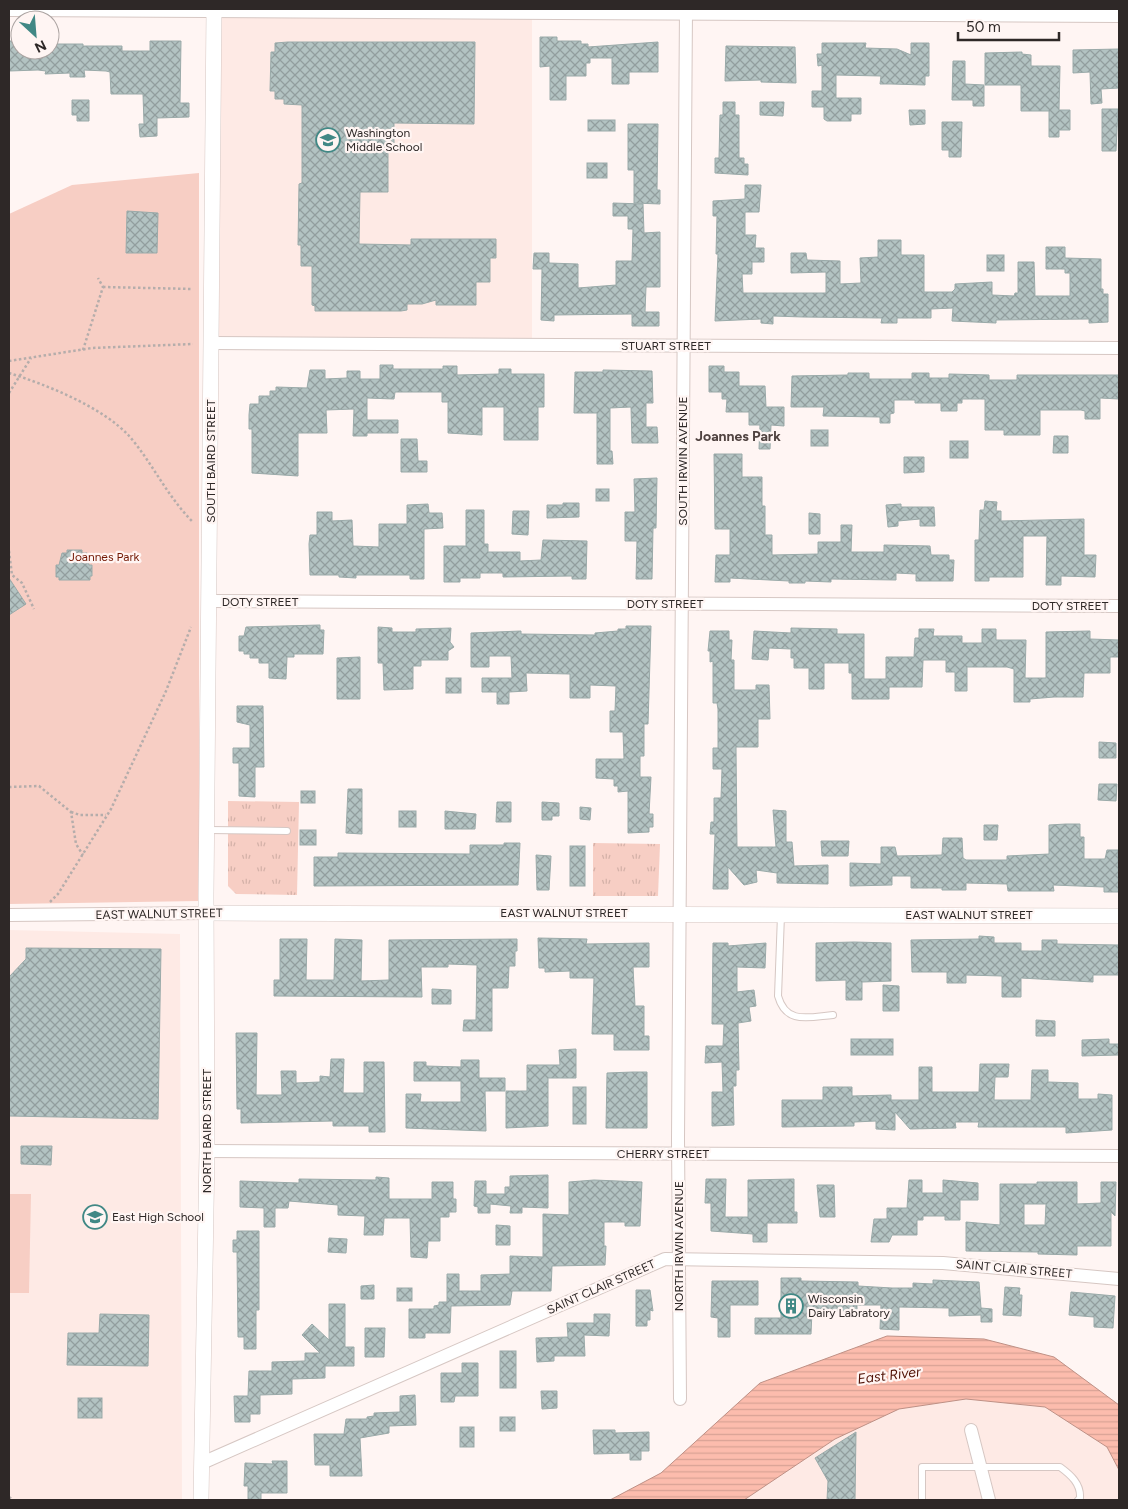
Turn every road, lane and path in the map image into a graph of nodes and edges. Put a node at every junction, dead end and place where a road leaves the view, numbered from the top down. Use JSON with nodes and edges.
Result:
{"nodes":[{"id":1,"x":9,"y":10,"type":"edge"},
{"id":2,"x":214,"y":10,"type":"edge"},
{"id":3,"x":686,"y":11,"type":"edge"},
{"id":4,"x":1119,"y":16,"type":"edge"},
{"id":5,"x":98,"y":278,"type":"dead end"},
{"id":6,"x":103,"y":287,"type":"junction"},
{"id":7,"x":193,"y":289,"type":"dead end"},
{"id":8,"x":212,"y":343,"type":"junction"},
{"id":9,"x":193,"y":344,"type":"dead end"},
{"id":10,"x":684,"y":346,"type":"junction"},
{"id":11,"x":1119,"y":348,"type":"edge"},
{"id":12,"x":84,"y":350,"type":"junction"},
{"id":13,"x":32,"y":357,"type":"junction"},
{"id":14,"x":9,"y":361,"type":"edge"},
{"id":15,"x":9,"y":373,"type":"edge"},
{"id":16,"x":18,"y":376,"type":"junction"},
{"id":17,"x":9,"y":393,"type":"edge"},
{"id":18,"x":192,"y":521,"type":"dead end"},
{"id":19,"x":9,"y":551,"type":"edge"},
{"id":20,"x":210,"y":602,"type":"junction"},
{"id":21,"x":682,"y":604,"type":"junction"},
{"id":22,"x":1119,"y":606,"type":"edge"},
{"id":23,"x":34,"y":609,"type":"dead end"},
{"id":24,"x":191,"y":626,"type":"dead end"},
{"id":25,"x":9,"y":787,"type":"edge"},
{"id":26,"x":70,"y":812,"type":"junction"},
{"id":27,"x":107,"y":816,"type":"junction"},
{"id":28,"x":207,"y":830,"type":"junction"},
{"id":29,"x":287,"y":831,"type":"dead end"},
{"id":30,"x":83,"y":856,"type":"junction"},
{"id":31,"x":206,"y":913,"type":"junction"},
{"id":32,"x":680,"y":914,"type":"junction"},
{"id":33,"x":781,"y":914,"type":"junction"},
{"id":34,"x":9,"y":916,"type":"edge"},
{"id":35,"x":36,"y":916,"type":"junction"},
{"id":36,"x":1119,"y":916,"type":"edge"},
{"id":37,"x":833,"y":1015,"type":"dead end"},
{"id":38,"x":207,"y":1152,"type":"junction"},
{"id":39,"x":678,"y":1154,"type":"junction"},
{"id":40,"x":1119,"y":1156,"type":"edge"},
{"id":41,"x":678,"y":1259,"type":"junction"},
{"id":42,"x":1119,"y":1279,"type":"edge"},
{"id":43,"x":680,"y":1399,"type":"dead end"},
{"id":44,"x":971,"y":1430,"type":"dead end"},
{"id":45,"x":202,"y":1463,"type":"junction"},
{"id":46,"x":980,"y":1466,"type":"junction"},
{"id":47,"x":9,"y":1497,"type":"edge"},
{"id":48,"x":13,"y":1500,"type":"edge"},
{"id":49,"x":201,"y":1500,"type":"edge"},
{"id":50,"x":922,"y":1500,"type":"edge"},
{"id":51,"x":989,"y":1500,"type":"edge"},
{"id":52,"x":1078,"y":1500,"type":"edge"}],
"edges":[{"from":1,"to":2,"type":"street"},
{"from":2,"to":3,"type":"street"},
{"from":2,"to":8,"type":"street","name":"SOUTH BAIRD STREET"},
{"from":3,"to":4,"type":"street"},
{"from":3,"to":10,"type":"street","name":"SOUTH IRWIN AVENUE"},
{"from":5,"to":6,"type":"path"},
{"from":6,"to":7,"type":"path"},
{"from":6,"to":12,"type":"path"},
{"from":8,"to":10,"type":"street","name":"STUART STREET"},
{"from":8,"to":20,"type":"street","name":"SOUTH BAIRD STREET"},
{"from":9,"to":12,"type":"path"},
{"from":10,"to":11,"type":"street","name":"STUART STREET"},
{"from":10,"to":21,"type":"street","name":"SOUTH IRWIN AVENUE"},
{"from":12,"to":13,"type":"path"},
{"from":13,"to":14,"type":"path"},
{"from":13,"to":16,"type":"path"},
{"from":15,"to":16,"type":"path"},
{"from":16,"to":17,"type":"path"},
{"from":16,"to":18,"type":"path"},
{"from":19,"to":23,"type":"path"},
{"from":20,"to":21,"type":"street","name":"DOTY STREET"},
{"from":20,"to":28,"type":"street","name":"SOUTH BAIRD STREET"},
{"from":21,"to":22,"type":"street","name":"DOTY STREET"},
{"from":21,"to":32,"type":"street","name":"SOUTH IRWIN AVENUE"},
{"from":24,"to":27,"type":"path"},
{"from":25,"to":26,"type":"path"},
{"from":26,"to":27,"type":"path"},
{"from":26,"to":30,"type":"path"},
{"from":27,"to":30,"type":"path"},
{"from":28,"to":29,"type":"lane"},
{"from":28,"to":31,"type":"street","name":"SOUTH BAIRD STREET"},
{"from":30,"to":35,"type":"path"},
{"from":31,"to":32,"type":"street","name":"EAST WALNUT STREET"},
{"from":31,"to":35,"type":"street","name":"EAST WALNUT STREET"},
{"from":31,"to":38,"type":"street","name":"NORTH BAIRD STREET"},
{"from":32,"to":33,"type":"street","name":"EAST WALNUT STREET"},
{"from":32,"to":39,"type":"street","name":"NORTH IRWIN AVENUE"},
{"from":33,"to":36,"type":"street","name":"EAST WALNUT STREET"},
{"from":33,"to":37,"type":"lane"},
{"from":34,"to":35,"type":"street","name":"EAST WALNUT STREET"},
{"from":38,"to":39,"type":"street","name":"CHERRY STREET"},
{"from":38,"to":45,"type":"street","name":"NORTH BAIRD STREET"},
{"from":39,"to":40,"type":"street","name":"CHERRY STREET"},
{"from":39,"to":41,"type":"street","name":"NORTH IRWIN AVENUE"},
{"from":41,"to":42,"type":"street","name":"SAINT CLAIR STREET"},
{"from":41,"to":43,"type":"street","name":"NORTH IRWIN AVENUE"},
{"from":41,"to":45,"type":"street","name":"SAINT CLAIR STREET"},
{"from":44,"to":46,"type":"street"},
{"from":45,"to":49,"type":"street","name":"NORTH BAIRD STREET"},
{"from":46,"to":50,"type":"lane"},
{"from":46,"to":51,"type":"street"},
{"from":46,"to":52,"type":"lane"},
{"from":47,"to":48,"type":"path"}]}
